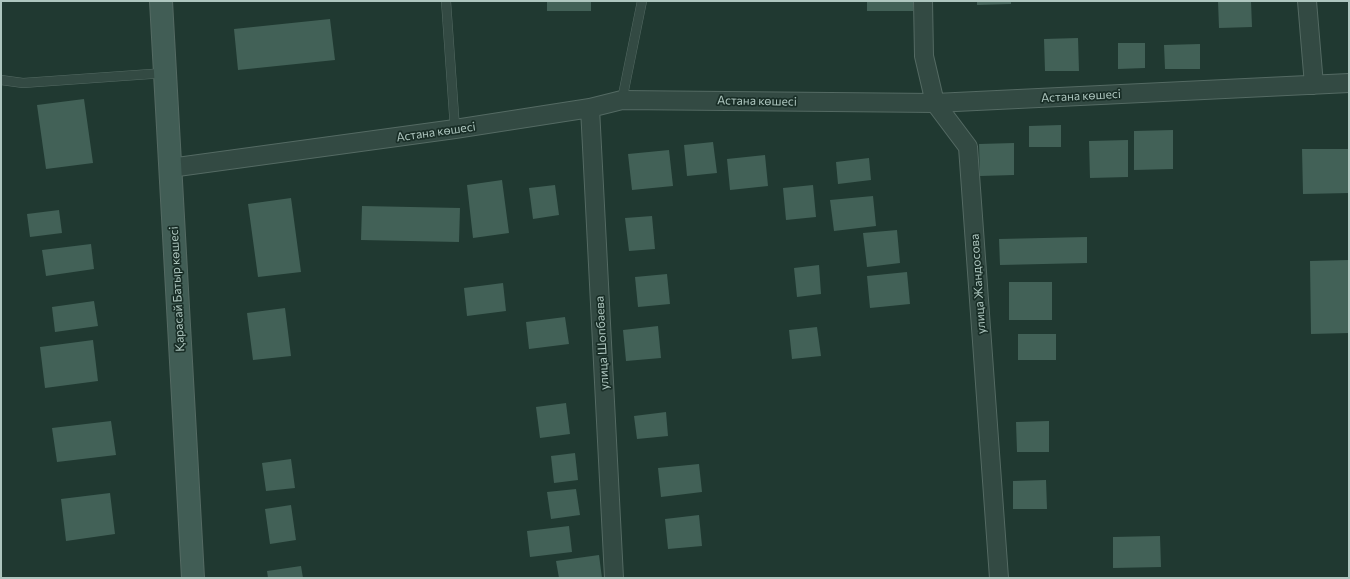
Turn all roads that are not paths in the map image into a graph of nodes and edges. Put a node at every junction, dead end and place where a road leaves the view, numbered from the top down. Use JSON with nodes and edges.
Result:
{"nodes":[{"id":1,"x":161,"y":1,"type":"edge"},
{"id":2,"x":446,"y":1,"type":"edge"},
{"id":3,"x":642,"y":1,"type":"edge"},
{"id":4,"x":923,"y":1,"type":"edge"},
{"id":5,"x":1307,"y":1,"type":"edge"},
{"id":6,"x":165,"y":73,"type":"junction"},
{"id":7,"x":1,"y":80,"type":"edge"},
{"id":8,"x":1349,"y":83,"type":"edge"},
{"id":9,"x":1314,"y":85,"type":"junction"},
{"id":10,"x":622,"y":100,"type":"junction"},
{"id":11,"x":935,"y":103,"type":"junction"},
{"id":12,"x":590,"y":108,"type":"junction"},
{"id":13,"x":455,"y":129,"type":"junction"},
{"id":14,"x":170,"y":168,"type":"junction"},
{"id":15,"x":193,"y":578,"type":"edge"},
{"id":16,"x":614,"y":578,"type":"edge"},
{"id":17,"x":999,"y":578,"type":"edge"}],
"edges":[{"from":1,"to":6,"type":"main road","name":"Қарасай Батыр көшесі"},
{"from":2,"to":13,"type":"lane"},
{"from":3,"to":10,"type":"lane"},
{"from":4,"to":11,"type":"street","name":"улица Жандосова"},
{"from":5,"to":9,"type":"street"},
{"from":6,"to":7,"type":"lane"},
{"from":6,"to":14,"type":"main road","name":"Қарасай Батыр көшесі"},
{"from":8,"to":9,"type":"street","name":"Астана көшесі"},
{"from":9,"to":11,"type":"street","name":"Астана көшесі"},
{"from":10,"to":11,"type":"street","name":"Астана көшесі"},
{"from":10,"to":12,"type":"street","name":"Астана көшесі"},
{"from":11,"to":17,"type":"street","name":"улица Жандосова"},
{"from":12,"to":13,"type":"street","name":"Астана көшесі"},
{"from":12,"to":16,"type":"street","name":"улица Шопбаева"},
{"from":13,"to":14,"type":"street","name":"Астана көшесі"},
{"from":14,"to":15,"type":"main road","name":"Қарасай Батыр көшесі"}]}
